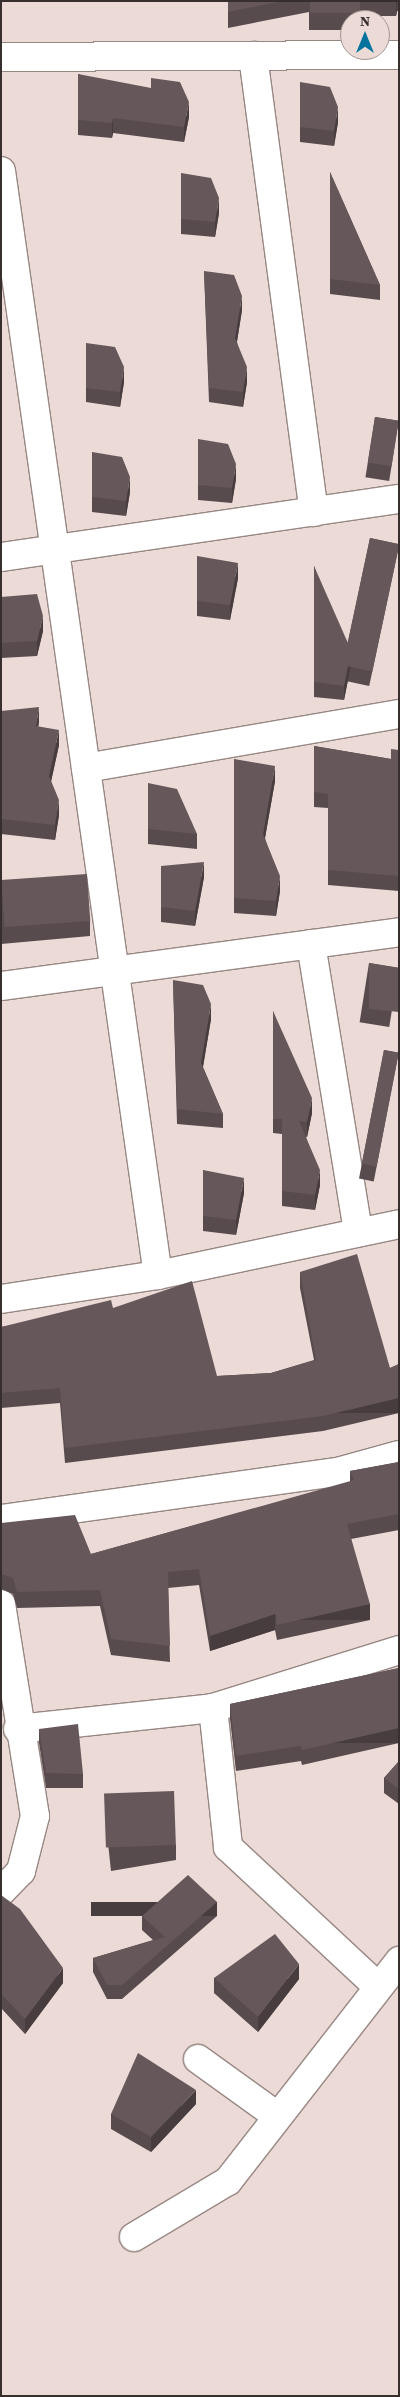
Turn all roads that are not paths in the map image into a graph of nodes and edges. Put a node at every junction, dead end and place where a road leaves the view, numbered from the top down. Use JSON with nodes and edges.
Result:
{"nodes":[{"id":1,"x":1,"y":56,"type":"edge"},
{"id":2,"x":253,"y":56,"type":"junction"},
{"id":3,"x":399,"y":56,"type":"edge"},
{"id":4,"x":1,"y":171,"type":"edge"},
{"id":5,"x":399,"y":499,"type":"edge"},
{"id":6,"x":314,"y":512,"type":"junction"},
{"id":7,"x":55,"y":548,"type":"junction"},
{"id":8,"x":1,"y":557,"type":"edge"},
{"id":9,"x":399,"y":714,"type":"edge"},
{"id":10,"x":86,"y":768,"type":"junction"},
{"id":11,"x":399,"y":932,"type":"edge"},
{"id":12,"x":311,"y":944,"type":"junction"},
{"id":13,"x":115,"y":971,"type":"junction"},
{"id":14,"x":1,"y":986,"type":"edge"},
{"id":15,"x":399,"y":1224,"type":"edge"},
{"id":16,"x":358,"y":1232,"type":"junction"},
{"id":17,"x":158,"y":1275,"type":"junction"},
{"id":18,"x":1,"y":1299,"type":"edge"},
{"id":19,"x":399,"y":1455,"type":"edge"},
{"id":20,"x":1,"y":1519,"type":"edge"},
{"id":21,"x":1,"y":1604,"type":"edge"},
{"id":22,"x":399,"y":1650,"type":"edge"},
{"id":23,"x":213,"y":1708,"type":"junction"},
{"id":24,"x":18,"y":1729,"type":"junction"},
{"id":25,"x":1,"y":1892,"type":"edge"},
{"id":26,"x":399,"y":1961,"type":"edge"},
{"id":27,"x":376,"y":1985,"type":"junction"},
{"id":28,"x":198,"y":2059,"type":"dead end"},
{"id":29,"x":278,"y":2116,"type":"junction"},
{"id":30,"x":134,"y":2237,"type":"dead end"}],
"edges":[{"from":1,"to":2,"type":"street"},
{"from":2,"to":3,"type":"street"},
{"from":2,"to":6,"type":"street"},
{"from":4,"to":7,"type":"street"},
{"from":5,"to":6,"type":"street"},
{"from":6,"to":7,"type":"street"},
{"from":7,"to":8,"type":"street"},
{"from":7,"to":10,"type":"street"},
{"from":9,"to":10,"type":"street"},
{"from":10,"to":13,"type":"street"},
{"from":11,"to":12,"type":"street"},
{"from":12,"to":13,"type":"street"},
{"from":12,"to":16,"type":"street"},
{"from":13,"to":14,"type":"street"},
{"from":13,"to":17,"type":"street"},
{"from":15,"to":16,"type":"street"},
{"from":16,"to":17,"type":"street"},
{"from":17,"to":18,"type":"street"},
{"from":19,"to":20,"type":"street"},
{"from":21,"to":24,"type":"street"},
{"from":22,"to":23,"type":"street"},
{"from":23,"to":24,"type":"street"},
{"from":23,"to":27,"type":"street"},
{"from":24,"to":25,"type":"street"},
{"from":26,"to":27,"type":"street"},
{"from":27,"to":29,"type":"street"},
{"from":28,"to":29,"type":"street"},
{"from":29,"to":30,"type":"street"}]}
